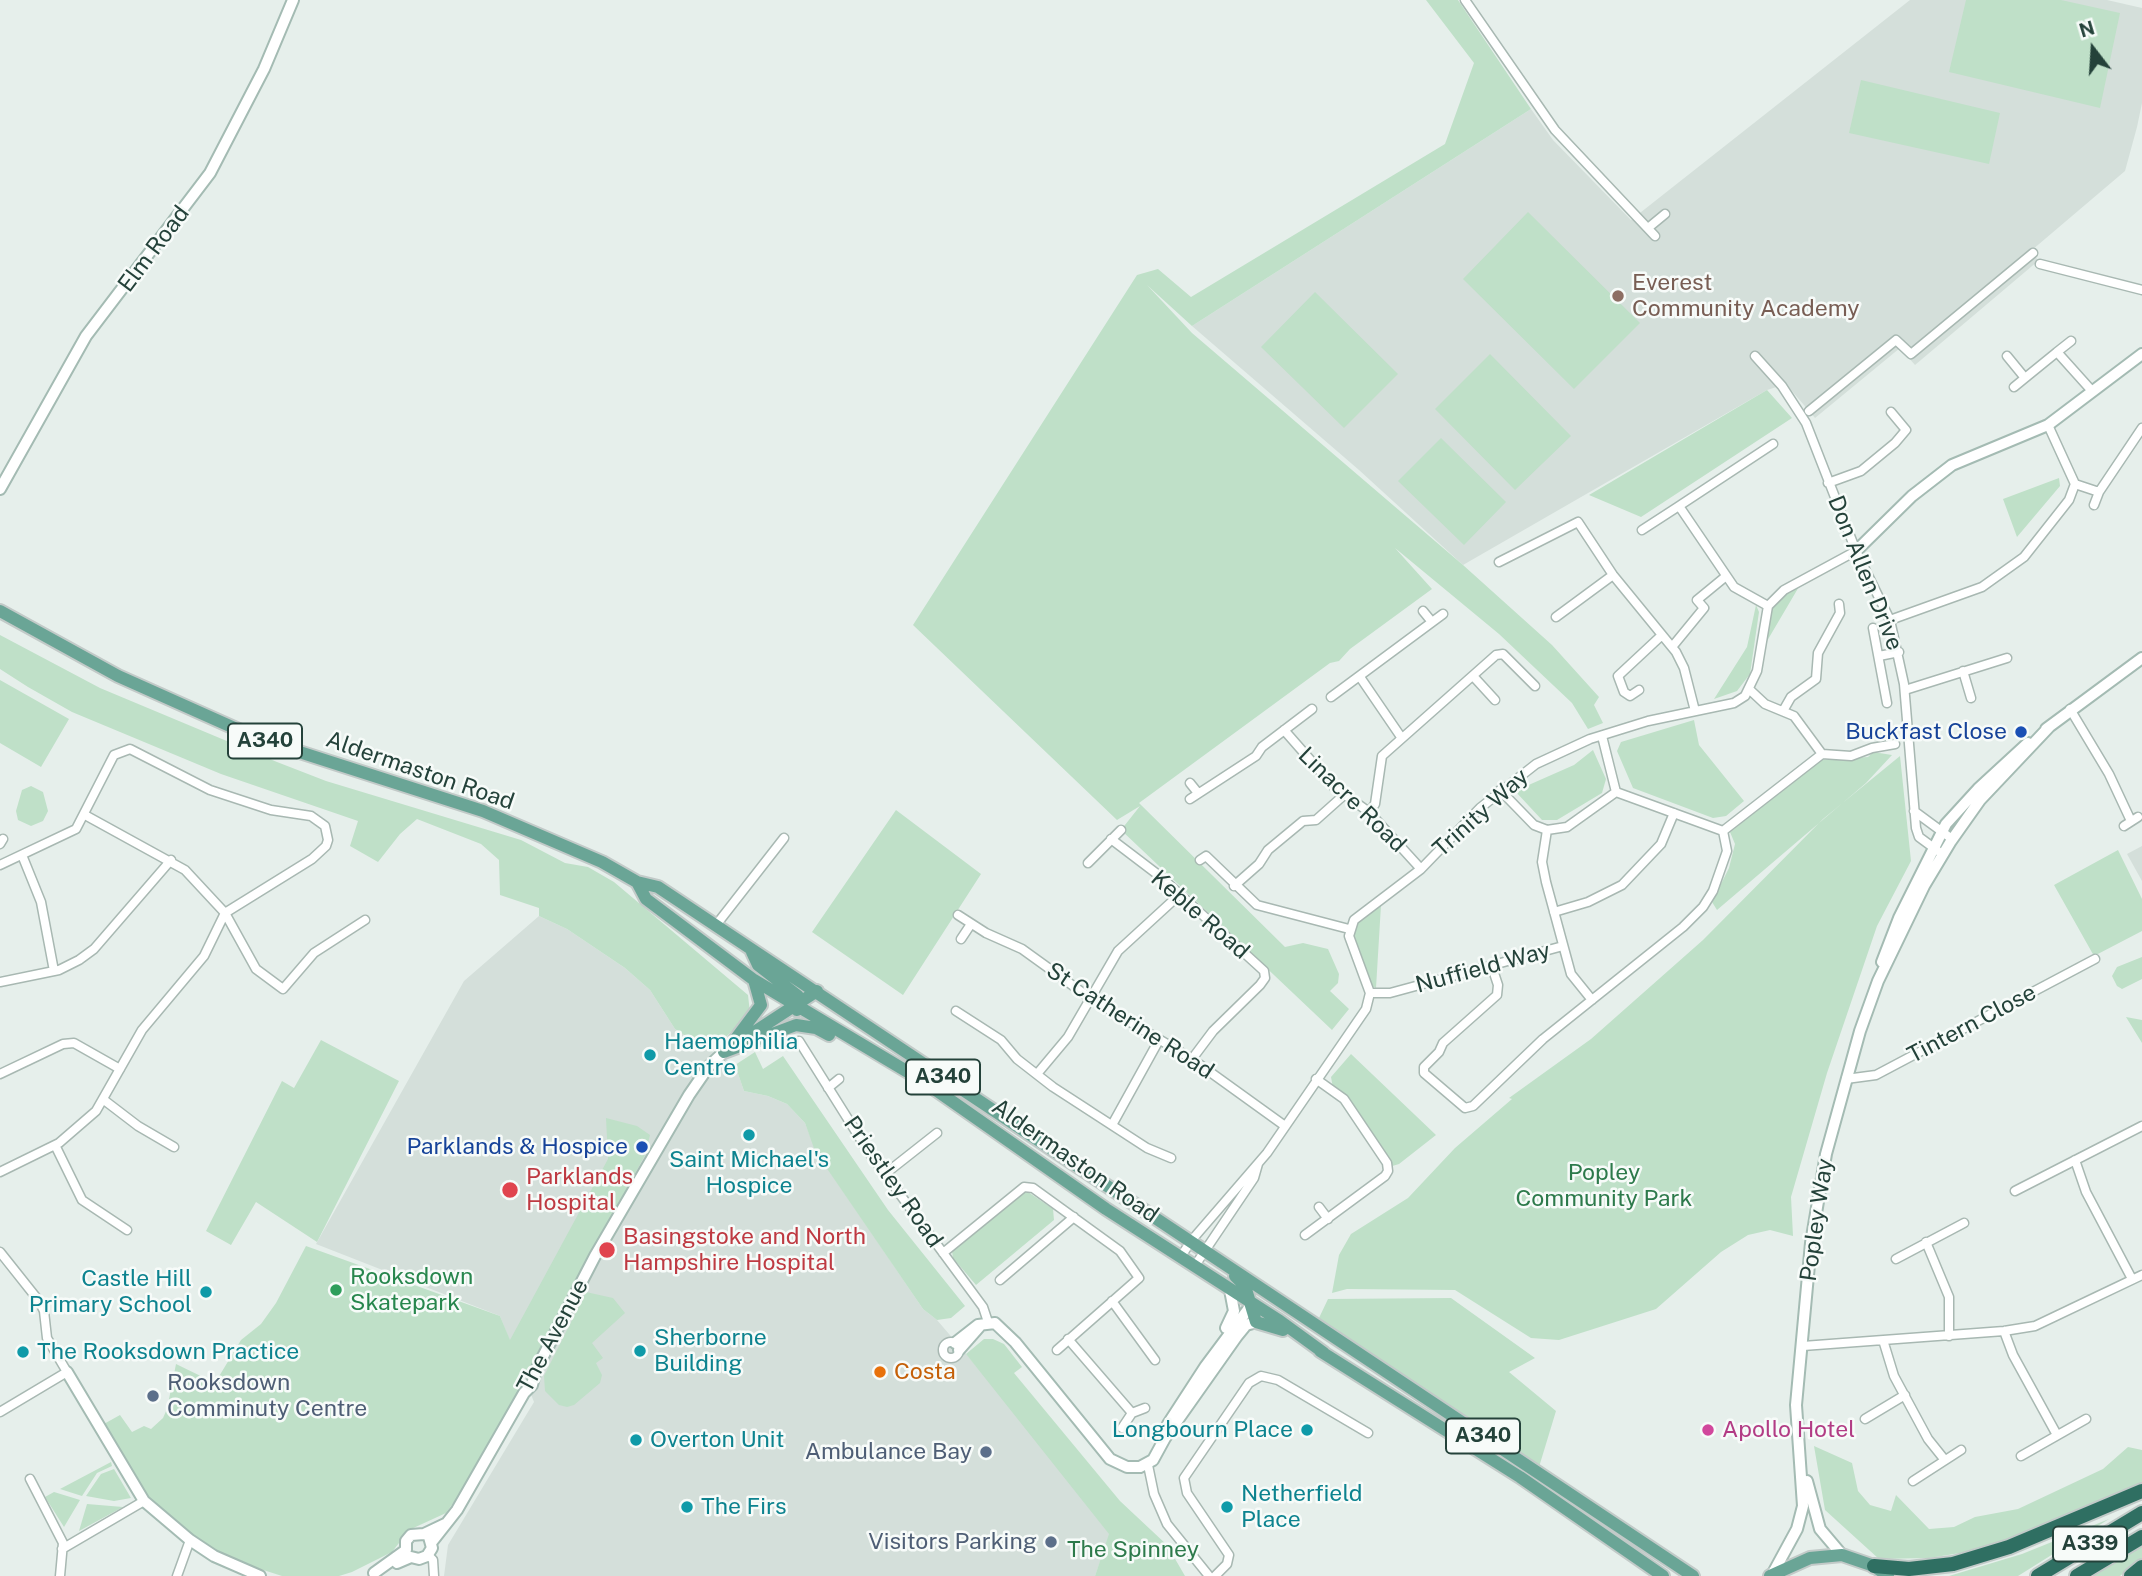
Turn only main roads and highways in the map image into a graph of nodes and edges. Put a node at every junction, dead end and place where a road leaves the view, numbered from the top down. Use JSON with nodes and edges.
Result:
{"nodes":[{"id":1,"x":0,"y":611,"type":"edge"},
{"id":2,"x":637,"y":882,"type":"junction"},
{"id":3,"x":718,"y":923,"type":"junction"},
{"id":4,"x":703,"y":944,"type":"junction"},
{"id":5,"x":752,"y":952,"type":"junction"},
{"id":6,"x":754,"y":980,"type":"junction"},
{"id":7,"x":817,"y":991,"type":"junction"},
{"id":8,"x":797,"y":1007,"type":"junction"},
{"id":9,"x":796,"y":1025,"type":"junction"},
{"id":10,"x":724,"y":1052,"type":"junction"},
{"id":11,"x":923,"y":1081,"type":"junction"},
{"id":12,"x":1206,"y":1250,"type":"junction"},
{"id":13,"x":1274,"y":1295,"type":"junction"},
{"id":14,"x":1252,"y":1304,"type":"junction"},
{"id":15,"x":1324,"y":1353,"type":"junction"},
{"id":16,"x":2142,"y":1491,"type":"edge"},
{"id":17,"x":2142,"y":1513,"type":"edge"},
{"id":18,"x":2142,"y":1537,"type":"edge"},
{"id":19,"x":1874,"y":1566,"type":"junction"},
{"id":20,"x":2142,"y":1567,"type":"edge"},
{"id":21,"x":1771,"y":1575,"type":"edge"},
{"id":22,"x":1663,"y":1576,"type":"edge"},
{"id":23,"x":1693,"y":1576,"type":"edge"},
{"id":24,"x":1888,"y":1576,"type":"edge"},
{"id":25,"x":2038,"y":1576,"type":"edge"},
{"id":26,"x":2077,"y":1576,"type":"edge"},
{"id":27,"x":2131,"y":1576,"type":"edge"}],
"edges":[{"from":1,"to":2,"type":"main road","name":"Aldermaston Road","number":"A340"},
{"from":2,"to":3,"type":"main road","name":"Aldermaston Road","number":"A340"},
{"from":2,"to":4,"type":"main road","name":"Aldermaston Road","number":"A340"},
{"from":3,"to":4,"type":"main road"},
{"from":3,"to":5,"type":"main road","name":"Aldermaston Road","number":"A340"},
{"from":4,"to":6,"type":"main road","name":"Aldermaston Road","number":"A340"},
{"from":5,"to":7,"type":"main road","name":"Aldermaston Road","number":"A340"},
{"from":5,"to":8,"type":"main road","number":"A340"},
{"from":6,"to":8,"type":"main road","name":"Aldermaston Road","number":"A340"},
{"from":6,"to":10,"type":"main road"},
{"from":7,"to":8,"type":"main road"},
{"from":7,"to":12,"type":"main road","name":"Aldermaston Road","number":"A340"},
{"from":8,"to":9,"type":"main road"},
{"from":8,"to":10,"type":"main road"},
{"from":8,"to":11,"type":"main road","name":"Aldermaston Road","number":"A340"},
{"from":9,"to":10,"type":"main road"},
{"from":9,"to":11,"type":"main road","number":"A340"},
{"from":11,"to":14,"type":"main road","name":"Aldermaston Road","number":"A340"},
{"from":12,"to":13,"type":"main road","name":"Aldermaston Road","number":"A340"},
{"from":12,"to":14,"type":"main road","name":"Aldermaston Road","number":"A340"},
{"from":13,"to":14,"type":"main road"},
{"from":13,"to":23,"type":"main road","name":"Aldermaston Road","number":"A340"},
{"from":14,"to":15,"type":"main road","name":"Aldermaston Road","number":"A340"},
{"from":14,"to":15,"type":"main road","name":"Aldermaston Road","number":"A340"},
{"from":15,"to":22,"type":"main road","name":"Aldermaston Road","number":"A340"},
{"from":16,"to":19,"type":"highway"},
{"from":17,"to":25,"type":"highway","number":"A339"},
{"from":18,"to":26,"type":"highway","number":"A339"},
{"from":19,"to":21,"type":"main road"},
{"from":19,"to":24,"type":"main road"},
{"from":20,"to":27,"type":"highway"}]}
